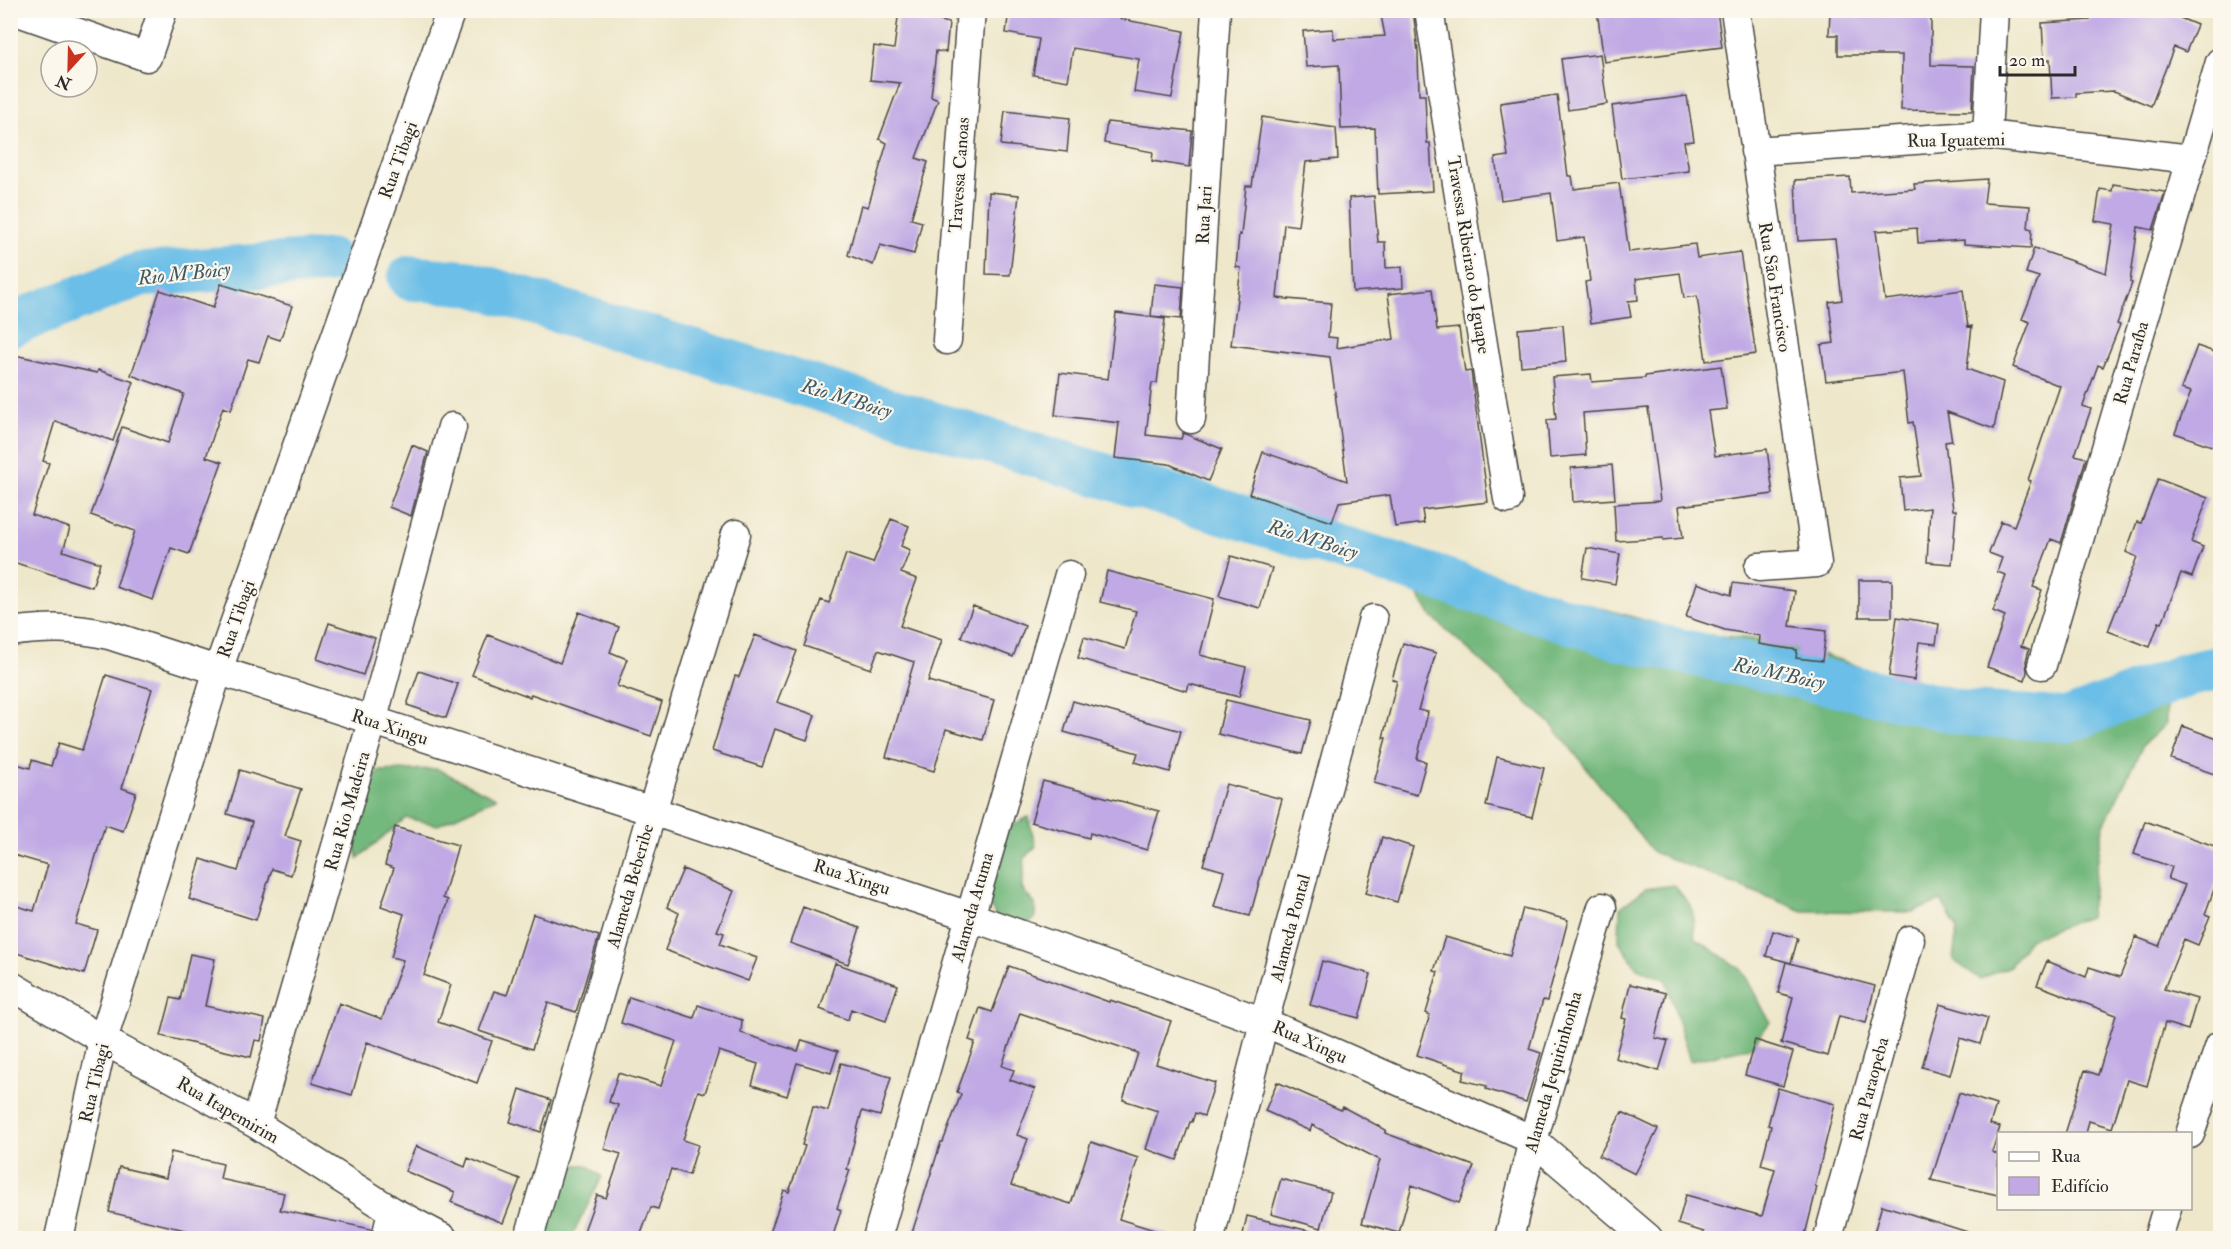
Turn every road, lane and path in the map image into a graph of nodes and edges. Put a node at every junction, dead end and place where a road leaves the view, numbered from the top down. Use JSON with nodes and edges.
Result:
{"nodes":[{"id":1,"x":13,"y":10,"type":"edge"},
{"id":2,"x":163,"y":10,"type":"edge"},
{"id":3,"x":451,"y":10,"type":"edge"},
{"id":4,"x":971,"y":10,"type":"edge"},
{"id":5,"x":1216,"y":10,"type":"edge"},
{"id":6,"x":1429,"y":10,"type":"edge"},
{"id":7,"x":1735,"y":10,"type":"edge"},
{"id":8,"x":1994,"y":10,"type":"edge"},
{"id":9,"x":2220,"y":62,"type":"edge"},
{"id":10,"x":1987,"y":135,"type":"junction"},
{"id":11,"x":1755,"y":151,"type":"junction"},
{"id":12,"x":2191,"y":159,"type":"junction"},
{"id":13,"x":947,"y":340,"type":"dead end"},
{"id":14,"x":1191,"y":419,"type":"dead end"},
{"id":15,"x":452,"y":428,"type":"dead end"},
{"id":16,"x":1508,"y":499,"type":"dead end"},
{"id":17,"x":736,"y":534,"type":"dead end"},
{"id":18,"x":1760,"y":567,"type":"dead end"},
{"id":19,"x":1069,"y":575,"type":"dead end"},
{"id":20,"x":1373,"y":619,"type":"dead end"},
{"id":21,"x":10,"y":632,"type":"edge"},
{"id":22,"x":2042,"y":665,"type":"dead end"},
{"id":23,"x":218,"y":669,"type":"junction"},
{"id":24,"x":372,"y":722,"type":"junction"},
{"id":25,"x":652,"y":811,"type":"junction"},
{"id":26,"x":1602,"y":907,"type":"dead end"},
{"id":27,"x":969,"y":916,"type":"junction"},
{"id":28,"x":1910,"y":940,"type":"dead end"},
{"id":29,"x":10,"y":985,"type":"edge"},
{"id":30,"x":1264,"y":1022,"type":"junction"},
{"id":31,"x":103,"y":1040,"type":"junction"},
{"id":32,"x":2220,"y":1045,"type":"edge"},
{"id":33,"x":256,"y":1124,"type":"junction"},
{"id":34,"x":2191,"y":1132,"type":"edge"},
{"id":35,"x":1533,"y":1140,"type":"junction"},
{"id":36,"x":2167,"y":1210,"type":"edge"},
{"id":37,"x":392,"y":1211,"type":"junction"},
{"id":38,"x":59,"y":1239,"type":"edge"},
{"id":39,"x":386,"y":1239,"type":"edge"},
{"id":40,"x":443,"y":1239,"type":"edge"},
{"id":41,"x":528,"y":1239,"type":"edge"},
{"id":42,"x":877,"y":1239,"type":"edge"},
{"id":43,"x":1210,"y":1239,"type":"edge"},
{"id":44,"x":1509,"y":1239,"type":"edge"},
{"id":45,"x":1648,"y":1239,"type":"edge"},
{"id":46,"x":1828,"y":1239,"type":"edge"},
{"id":47,"x":2157,"y":1239,"type":"edge"}],
"edges":[{"from":1,"to":2,"type":"street"},
{"from":3,"to":23,"type":"street","name":"Rua Tibagi"},
{"from":4,"to":13,"type":"street","name":"Travessa Canoas"},
{"from":5,"to":14,"type":"street","name":"Rua Jari"},
{"from":6,"to":16,"type":"street","name":"Travessa Ribeirao do Iguape"},
{"from":7,"to":11,"type":"street","name":"Rua São Francisco"},
{"from":8,"to":10,"type":"street"},
{"from":9,"to":12,"type":"street","name":"Rua Paraíba"},
{"from":10,"to":11,"type":"street","name":"Rua Iguatemi"},
{"from":10,"to":12,"type":"street","name":"Rua Iguatemi"},
{"from":11,"to":18,"type":"street","name":"Rua São Francisco"},
{"from":12,"to":22,"type":"street","name":"Rua Paraíba"},
{"from":15,"to":24,"type":"street","name":"Rua Rio Madeira"},
{"from":17,"to":25,"type":"street","name":"Alameda Beberibe"},
{"from":19,"to":27,"type":"street","name":"Alameda Atuma"},
{"from":20,"to":30,"type":"street","name":"Alameda Pontal"},
{"from":21,"to":23,"type":"street","name":"Rua Xingu"},
{"from":23,"to":24,"type":"street","name":"Rua Xingu"},
{"from":23,"to":31,"type":"street","name":"Rua Tibagi"},
{"from":24,"to":25,"type":"street","name":"Rua Xingu"},
{"from":24,"to":33,"type":"street","name":"Rua Rio Madeira"},
{"from":25,"to":27,"type":"street","name":"Rua Xingu"},
{"from":25,"to":41,"type":"street","name":"Alameda Beberibe"},
{"from":26,"to":35,"type":"street","name":"Alameda Jequitinhonha"},
{"from":27,"to":30,"type":"street","name":"Rua Xingu"},
{"from":27,"to":42,"type":"street","name":"Alameda Atuma"},
{"from":28,"to":46,"type":"street","name":"Rua Paraopeba"},
{"from":29,"to":31,"type":"street","name":"Rua Itapemirim"},
{"from":30,"to":35,"type":"street","name":"Rua Xingu"},
{"from":30,"to":43,"type":"street","name":"Alameda Pontal"},
{"from":31,"to":33,"type":"street","name":"Rua Itapemirim"},
{"from":31,"to":38,"type":"street","name":"Rua Tibagi"},
{"from":32,"to":34,"type":"street"},
{"from":33,"to":37,"type":"street","name":"Rua Itapemirim"},
{"from":35,"to":44,"type":"street","name":"Alameda Jequitinhonha"},
{"from":35,"to":45,"type":"street","name":"Rua Xingu"},
{"from":36,"to":47,"type":"street"},
{"from":37,"to":39,"type":"street"},
{"from":37,"to":40,"type":"street","name":"Rua Itapemirim"}]}
